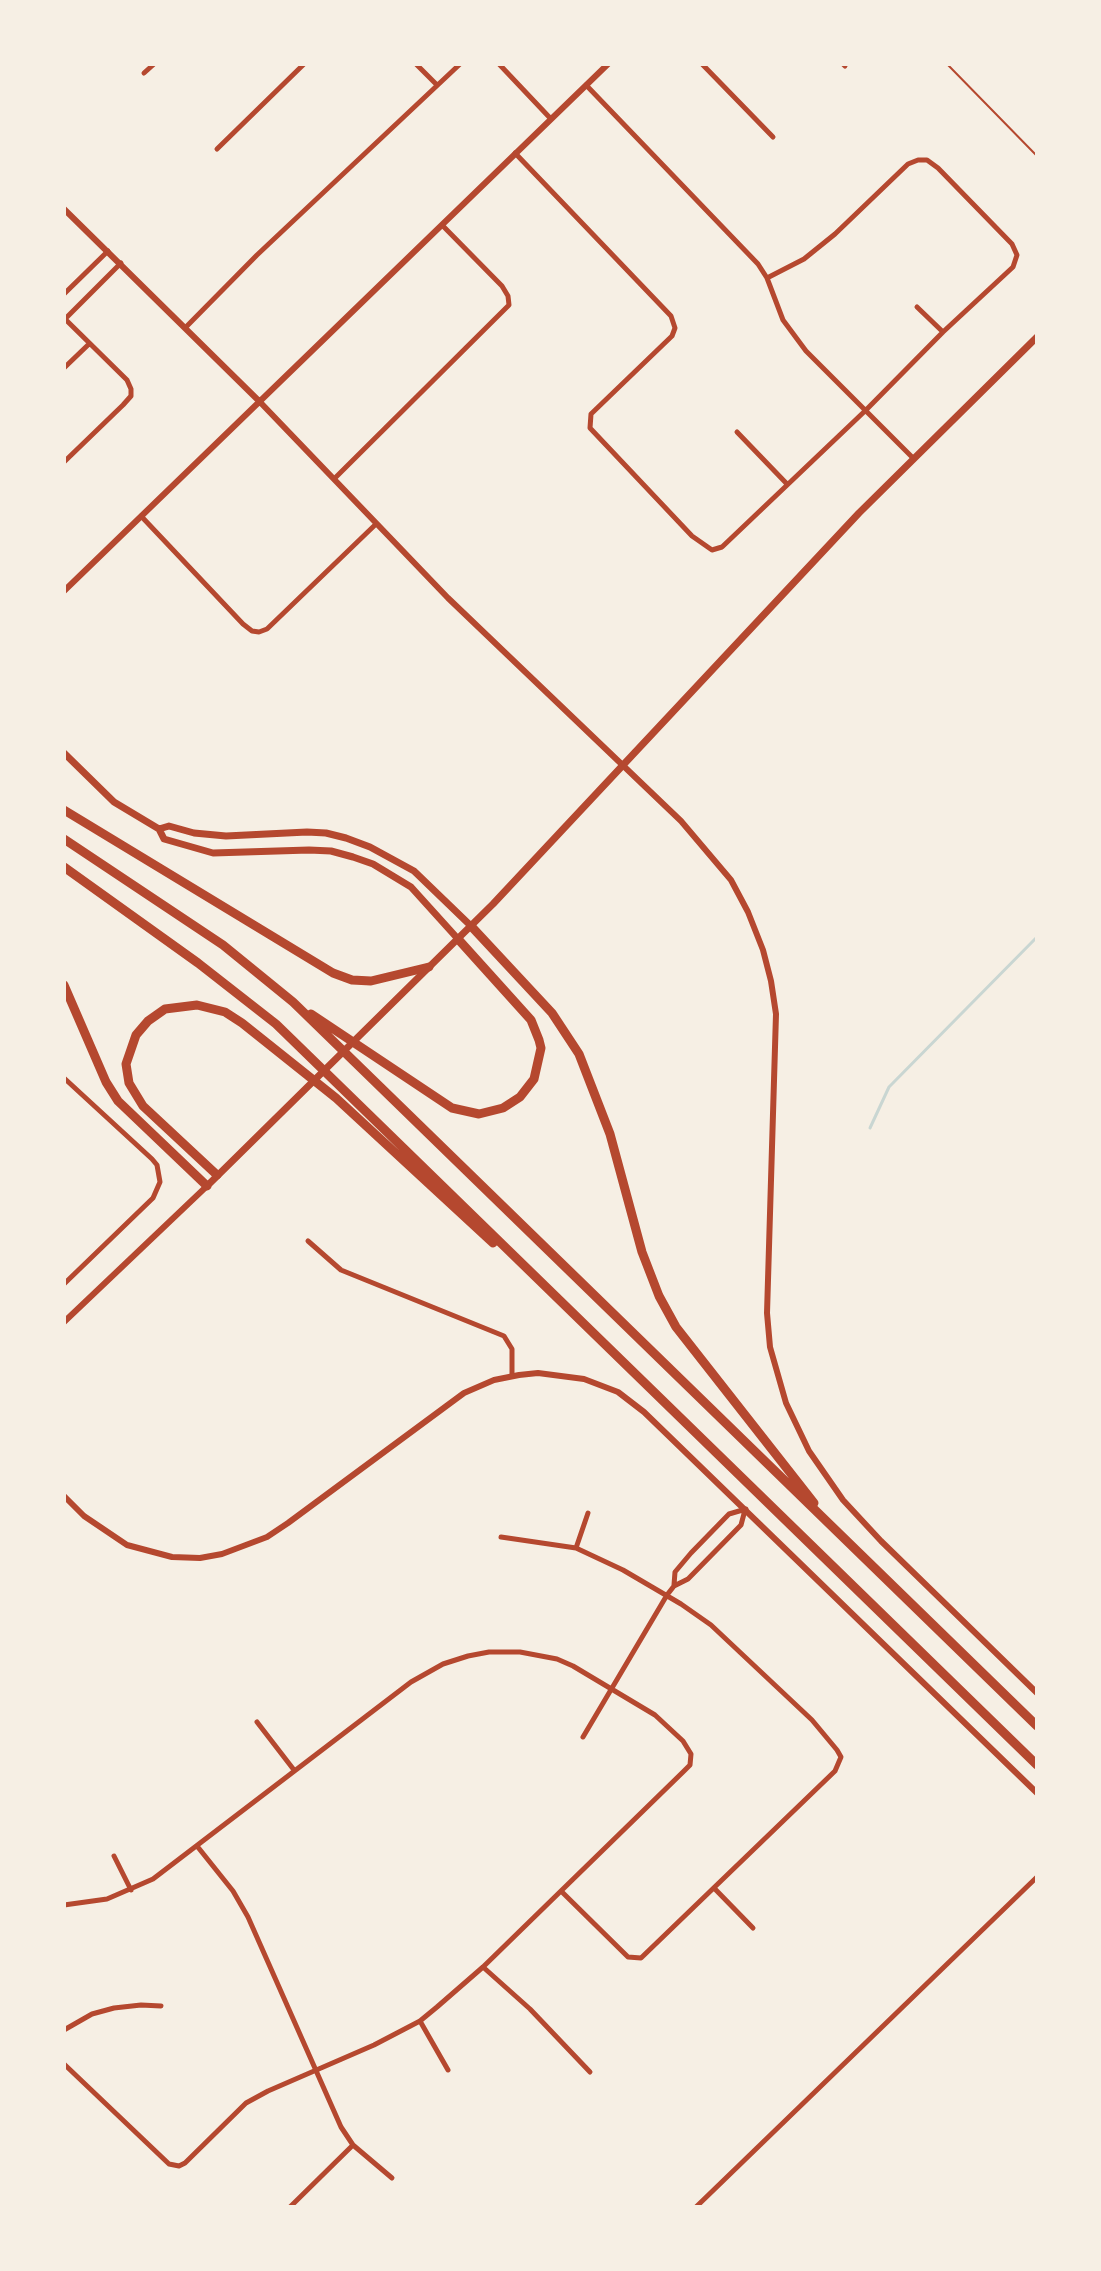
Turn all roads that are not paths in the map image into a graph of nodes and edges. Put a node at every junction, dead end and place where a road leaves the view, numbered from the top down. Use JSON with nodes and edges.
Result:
{"nodes":[{"id":1,"x":154,"y":64,"type":"edge"},
{"id":2,"x":304,"y":64,"type":"edge"},
{"id":3,"x":416,"y":64,"type":"edge"},
{"id":4,"x":460,"y":64,"type":"edge"},
{"id":5,"x":499,"y":64,"type":"edge"},
{"id":6,"x":608,"y":64,"type":"edge"},
{"id":7,"x":702,"y":64,"type":"edge"},
{"id":8,"x":144,"y":73,"type":"dead end"},
{"id":9,"x":437,"y":85,"type":"junction"},
{"id":10,"x":586,"y":85,"type":"junction"},
{"id":11,"x":551,"y":119,"type":"junction"},
{"id":12,"x":773,"y":137,"type":"dead end"},
{"id":13,"x":217,"y":149,"type":"dead end"},
{"id":14,"x":515,"y":153,"type":"junction"},
{"id":15,"x":64,"y":209,"type":"edge"},
{"id":16,"x":442,"y":225,"type":"junction"},
{"id":17,"x":108,"y":251,"type":"junction"},
{"id":18,"x":121,"y":263,"type":"junction"},
{"id":19,"x":767,"y":278,"type":"junction"},
{"id":20,"x":64,"y":294,"type":"edge"},
{"id":21,"x":917,"y":307,"type":"dead end"},
{"id":22,"x":64,"y":318,"type":"edge"},
{"id":23,"x":186,"y":327,"type":"junction"},
{"id":24,"x":943,"y":332,"type":"junction"},
{"id":25,"x":1037,"y":337,"type":"edge"},
{"id":26,"x":89,"y":344,"type":"junction"},
{"id":27,"x":64,"y":368,"type":"edge"},
{"id":28,"x":259,"y":401,"type":"junction"},
{"id":29,"x":866,"y":410,"type":"junction"},
{"id":30,"x":737,"y":432,"type":"dead end"},
{"id":31,"x":913,"y":458,"type":"junction"},
{"id":32,"x":64,"y":462,"type":"edge"},
{"id":33,"x":335,"y":478,"type":"junction"},
{"id":34,"x":787,"y":484,"type":"junction"},
{"id":35,"x":140,"y":516,"type":"junction"},
{"id":36,"x":376,"y":524,"type":"junction"},
{"id":37,"x":64,"y":591,"type":"edge"},
{"id":38,"x":64,"y":753,"type":"edge"},
{"id":39,"x":623,"y":767,"type":"junction"},
{"id":40,"x":64,"y":810,"type":"edge"},
{"id":41,"x":159,"y":829,"type":"junction"},
{"id":42,"x":64,"y":839,"type":"edge"},
{"id":43,"x":64,"y":867,"type":"edge"},
{"id":44,"x":471,"y":926,"type":"junction"},
{"id":45,"x":458,"y":939,"type":"junction"},
{"id":46,"x":429,"y":967,"type":"junction"},
{"id":47,"x":64,"y":985,"type":"edge"},
{"id":48,"x":293,"y":1002,"type":"junction"},
{"id":49,"x":64,"y":1078,"type":"edge"},
{"id":50,"x":217,"y":1175,"type":"junction"},
{"id":51,"x":207,"y":1186,"type":"junction"},
{"id":52,"x":308,"y":1241,"type":"dead end"},
{"id":53,"x":64,"y":1284,"type":"edge"},
{"id":54,"x":64,"y":1322,"type":"edge"},
{"id":55,"x":621,"y":1362,"type":"junction"},
{"id":56,"x":512,"y":1376,"type":"junction"},
{"id":57,"x":64,"y":1496,"type":"edge"},
{"id":58,"x":746,"y":1509,"type":"junction"},
{"id":59,"x":588,"y":1513,"type":"dead end"},
{"id":60,"x":830,"y":1525,"type":"junction"},
{"id":61,"x":501,"y":1537,"type":"dead end"},
{"id":62,"x":576,"y":1548,"type":"junction"},
{"id":63,"x":674,"y":1586,"type":"junction"},
{"id":64,"x":667,"y":1595,"type":"junction"},
{"id":65,"x":612,"y":1688,"type":"junction"},
{"id":66,"x":1037,"y":1693,"type":"edge"},
{"id":67,"x":257,"y":1722,"type":"dead end"},
{"id":68,"x":1037,"y":1726,"type":"edge"},
{"id":69,"x":583,"y":1737,"type":"dead end"},
{"id":70,"x":1037,"y":1765,"type":"edge"},
{"id":71,"x":294,"y":1770,"type":"junction"},
{"id":72,"x":1037,"y":1793,"type":"edge"},
{"id":73,"x":197,"y":1846,"type":"junction"},
{"id":74,"x":114,"y":1856,"type":"dead end"},
{"id":75,"x":1037,"y":1877,"type":"edge"},
{"id":76,"x":714,"y":1888,"type":"junction"},
{"id":77,"x":131,"y":1890,"type":"junction"},
{"id":78,"x":561,"y":1891,"type":"junction"},
{"id":79,"x":64,"y":1905,"type":"edge"},
{"id":80,"x":753,"y":1928,"type":"dead end"},
{"id":81,"x":483,"y":1967,"type":"junction"},
{"id":82,"x":161,"y":2006,"type":"dead end"},
{"id":83,"x":420,"y":2021,"type":"junction"},
{"id":84,"x":64,"y":2030,"type":"edge"},
{"id":85,"x":64,"y":2064,"type":"edge"},
{"id":86,"x":448,"y":2070,"type":"dead end"},
{"id":87,"x":316,"y":2071,"type":"junction"},
{"id":88,"x":590,"y":2072,"type":"dead end"},
{"id":89,"x":353,"y":2145,"type":"junction"},
{"id":90,"x":392,"y":2178,"type":"dead end"},
{"id":91,"x":290,"y":2207,"type":"edge"},
{"id":92,"x":696,"y":2207,"type":"edge"}],
"edges":[{"from":1,"to":8,"type":"street"},
{"from":2,"to":13,"type":"street"},
{"from":3,"to":9,"type":"street"},
{"from":4,"to":9,"type":"street"},
{"from":5,"to":11,"type":"street"},
{"from":6,"to":10,"type":"street"},
{"from":7,"to":12,"type":"street"},
{"from":9,"to":23,"type":"street"},
{"from":10,"to":11,"type":"street"},
{"from":10,"to":19,"type":"street"},
{"from":11,"to":14,"type":"street"},
{"from":14,"to":16,"type":"street"},
{"from":14,"to":34,"type":"street"},
{"from":15,"to":17,"type":"street"},
{"from":16,"to":28,"type":"street"},
{"from":16,"to":33,"type":"street"},
{"from":17,"to":18,"type":"street"},
{"from":17,"to":20,"type":"street"},
{"from":18,"to":22,"type":"street"},
{"from":18,"to":23,"type":"street"},
{"from":19,"to":24,"type":"street"},
{"from":19,"to":29,"type":"street"},
{"from":21,"to":24,"type":"street"},
{"from":22,"to":26,"type":"street"},
{"from":23,"to":28,"type":"street"},
{"from":24,"to":29,"type":"street"},
{"from":25,"to":31,"type":"main road"},
{"from":26,"to":27,"type":"street"},
{"from":26,"to":32,"type":"street"},
{"from":28,"to":33,"type":"street"},
{"from":28,"to":35,"type":"street"},
{"from":29,"to":31,"type":"street"},
{"from":29,"to":34,"type":"street"},
{"from":30,"to":34,"type":"street"},
{"from":31,"to":39,"type":"main road"},
{"from":33,"to":36,"type":"street"},
{"from":35,"to":36,"type":"street"},
{"from":35,"to":37,"type":"street"},
{"from":36,"to":39,"type":"street"},
{"from":38,"to":41,"type":"main road"},
{"from":39,"to":44,"type":"main road"},
{"from":39,"to":66,"type":"street"},
{"from":40,"to":46,"type":"highway"},
{"from":41,"to":44,"type":"main road"},
{"from":41,"to":45,"type":"main road"},
{"from":42,"to":48,"type":"highway"},
{"from":43,"to":55,"type":"highway"},
{"from":44,"to":45,"type":"main road"},
{"from":44,"to":60,"type":"highway"},
{"from":45,"to":46,"type":"main road"},
{"from":45,"to":48,"type":"highway"},
{"from":46,"to":50,"type":"main road"},
{"from":47,"to":51,"type":"highway"},
{"from":48,"to":60,"type":"highway"},
{"from":49,"to":53,"type":"street"},
{"from":50,"to":51,"type":"main road"},
{"from":50,"to":55,"type":"highway"},
{"from":51,"to":54,"type":"street"},
{"from":52,"to":56,"type":"street"},
{"from":55,"to":70,"type":"highway"},
{"from":56,"to":57,"type":"street"},
{"from":56,"to":58,"type":"street"},
{"from":58,"to":63,"type":"street"},
{"from":58,"to":63,"type":"street"},
{"from":58,"to":72,"type":"street"},
{"from":59,"to":62,"type":"street"},
{"from":60,"to":68,"type":"highway"},
{"from":61,"to":62,"type":"street"},
{"from":62,"to":64,"type":"street"},
{"from":63,"to":64,"type":"street"},
{"from":64,"to":65,"type":"street"},
{"from":64,"to":76,"type":"street"},
{"from":65,"to":69,"type":"street"},
{"from":65,"to":71,"type":"street"},
{"from":65,"to":78,"type":"street"},
{"from":67,"to":71,"type":"street"},
{"from":71,"to":73,"type":"street"},
{"from":73,"to":77,"type":"street"},
{"from":73,"to":87,"type":"street"},
{"from":74,"to":77,"type":"street"},
{"from":75,"to":92,"type":"street"},
{"from":76,"to":78,"type":"street"},
{"from":76,"to":80,"type":"street"},
{"from":77,"to":79,"type":"street"},
{"from":78,"to":81,"type":"street"},
{"from":81,"to":83,"type":"street"},
{"from":81,"to":88,"type":"street"},
{"from":82,"to":84,"type":"street"},
{"from":83,"to":86,"type":"street"},
{"from":83,"to":87,"type":"street"},
{"from":85,"to":87,"type":"street"},
{"from":87,"to":89,"type":"street"},
{"from":89,"to":90,"type":"street"},
{"from":89,"to":91,"type":"street"}]}
